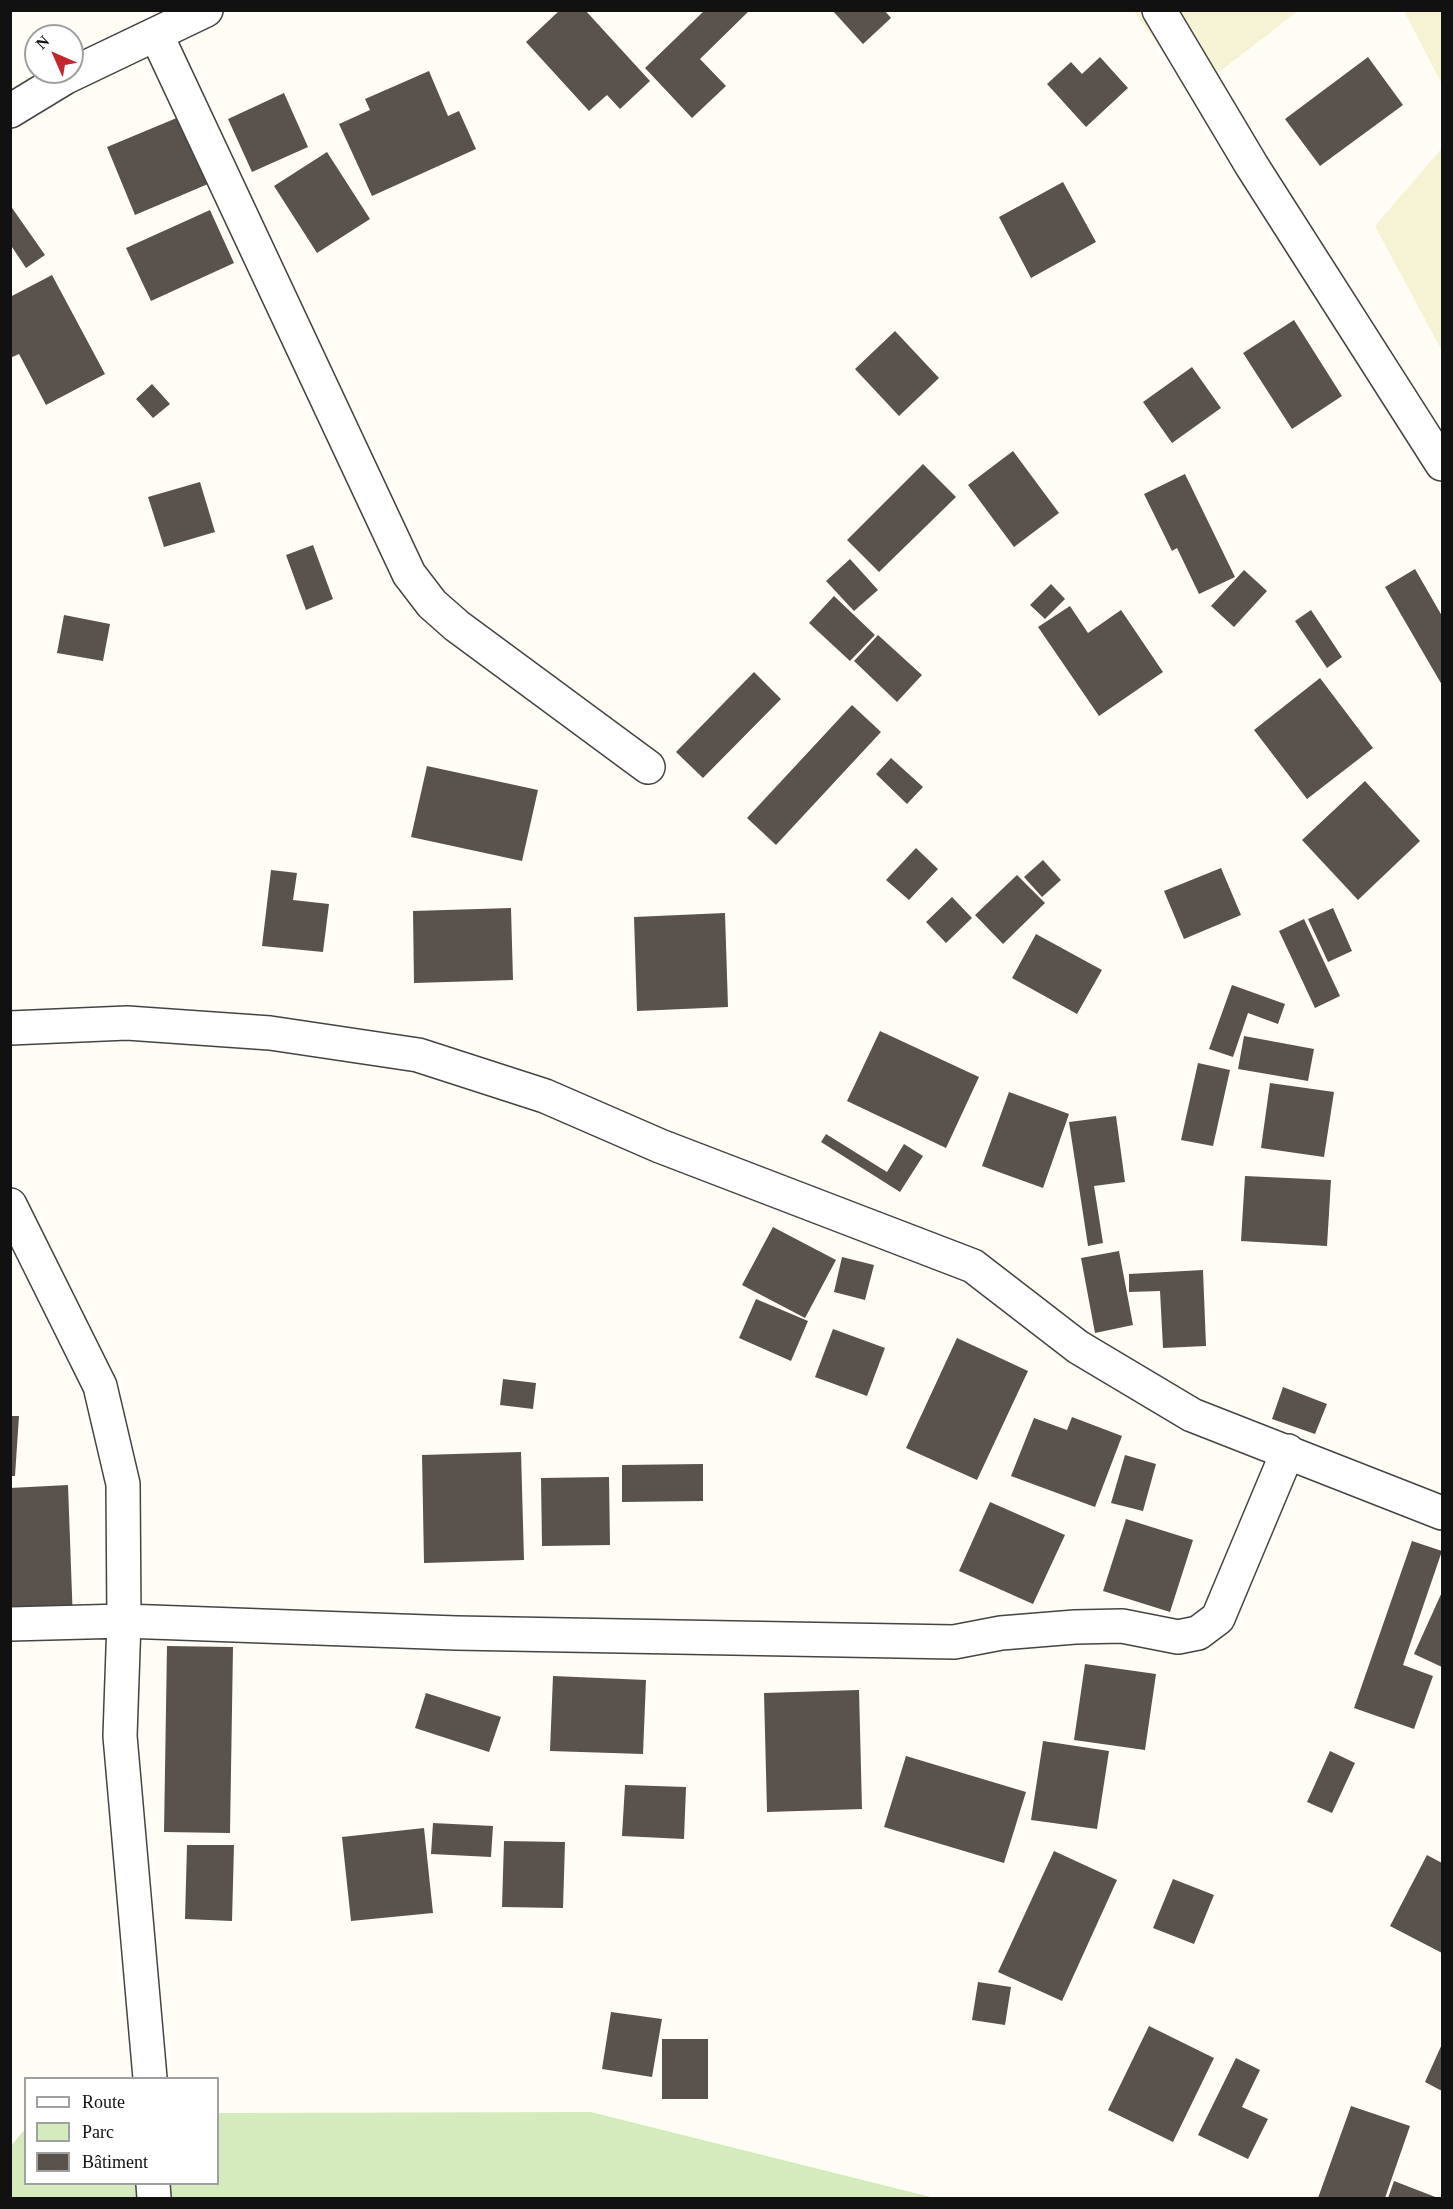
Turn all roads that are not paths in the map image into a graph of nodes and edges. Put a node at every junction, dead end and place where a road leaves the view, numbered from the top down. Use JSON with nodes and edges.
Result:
{"nodes":[{"id":1,"x":206,"y":10,"type":"edge"},
{"id":2,"x":1159,"y":10,"type":"edge"},
{"id":3,"x":156,"y":34,"type":"junction"},
{"id":4,"x":10,"y":111,"type":"edge"},
{"id":5,"x":1443,"y":464,"type":"edge"},
{"id":6,"x":648,"y":767,"type":"dead end"},
{"id":7,"x":10,"y":1028,"type":"edge"},
{"id":8,"x":10,"y":1205,"type":"edge"},
{"id":9,"x":1288,"y":1451,"type":"junction"},
{"id":10,"x":1443,"y":1513,"type":"edge"},
{"id":11,"x":124,"y":1622,"type":"junction"},
{"id":12,"x":10,"y":1624,"type":"edge"},
{"id":13,"x":150,"y":2077,"type":"edge"}],
"edges":[{"from":1,"to":3,"type":"street"},
{"from":2,"to":5,"type":"street"},
{"from":3,"to":4,"type":"street"},
{"from":3,"to":6,"type":"street"},
{"from":7,"to":9,"type":"street"},
{"from":8,"to":11,"type":"street"},
{"from":9,"to":10,"type":"street"},
{"from":9,"to":11,"type":"street"},
{"from":11,"to":12,"type":"street"},
{"from":11,"to":13,"type":"street"}]}
